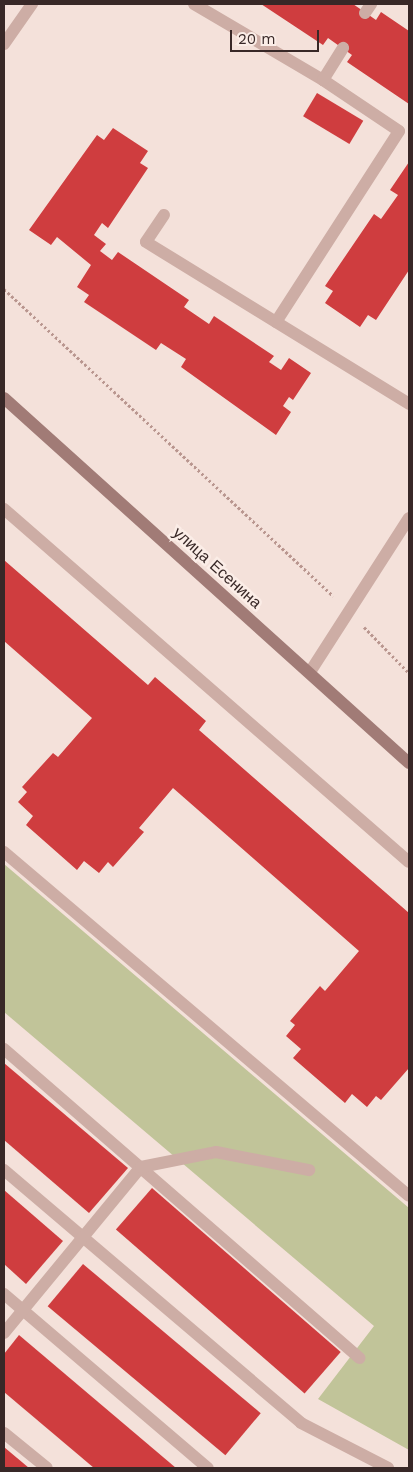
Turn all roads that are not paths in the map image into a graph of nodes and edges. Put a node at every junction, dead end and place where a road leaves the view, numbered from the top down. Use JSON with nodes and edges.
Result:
{"nodes":[{"id":1,"x":32,"y":4,"type":"edge"},
{"id":2,"x":194,"y":4,"type":"edge"},
{"id":3,"x":4,"y":44,"type":"edge"},
{"id":4,"x":343,"y":48,"type":"dead end"},
{"id":5,"x":323,"y":80,"type":"junction"},
{"id":6,"x":164,"y":214,"type":"dead end"},
{"id":7,"x":276,"y":322,"type":"junction"},
{"id":8,"x":4,"y":398,"type":"edge"},
{"id":9,"x":409,"y":404,"type":"edge"},
{"id":10,"x":4,"y":509,"type":"edge"},
{"id":11,"x":409,"y":518,"type":"edge"},
{"id":12,"x":310,"y":672,"type":"junction"},
{"id":13,"x":409,"y":763,"type":"edge"},
{"id":14,"x":4,"y":852,"type":"edge"},
{"id":15,"x":409,"y":862,"type":"edge"},
{"id":16,"x":4,"y":1050,"type":"edge"},
{"id":17,"x":141,"y":1167,"type":"junction"},
{"id":18,"x":4,"y":1170,"type":"edge"},
{"id":19,"x":309,"y":1170,"type":"dead end"},
{"id":20,"x":409,"y":1196,"type":"edge"},
{"id":21,"x":83,"y":1237,"type":"junction"},
{"id":22,"x":4,"y":1294,"type":"edge"},
{"id":23,"x":23,"y":1310,"type":"junction"},
{"id":24,"x":4,"y":1333,"type":"edge"},
{"id":25,"x":359,"y":1358,"type":"dead end"},
{"id":26,"x":4,"y":1433,"type":"edge"},
{"id":27,"x":47,"y":1468,"type":"edge"},
{"id":28,"x":208,"y":1468,"type":"edge"},
{"id":29,"x":388,"y":1468,"type":"edge"}],
"edges":[{"from":1,"to":3,"type":"lane"},
{"from":2,"to":5,"type":"lane"},
{"from":4,"to":5,"type":"lane"},
{"from":5,"to":7,"type":"lane"},
{"from":6,"to":7,"type":"lane"},
{"from":7,"to":9,"type":"lane"},
{"from":8,"to":12,"type":"street","name":"улица Есенина"},
{"from":10,"to":15,"type":"lane"},
{"from":11,"to":12,"type":"lane"},
{"from":12,"to":13,"type":"street","name":"улица Есенина"},
{"from":14,"to":20,"type":"lane"},
{"from":16,"to":17,"type":"lane"},
{"from":17,"to":19,"type":"lane"},
{"from":17,"to":21,"type":"lane"},
{"from":17,"to":25,"type":"lane"},
{"from":18,"to":21,"type":"lane"},
{"from":21,"to":23,"type":"lane"},
{"from":21,"to":29,"type":"lane"},
{"from":22,"to":23,"type":"lane"},
{"from":23,"to":24,"type":"lane"},
{"from":23,"to":28,"type":"lane"},
{"from":26,"to":27,"type":"lane"}]}
